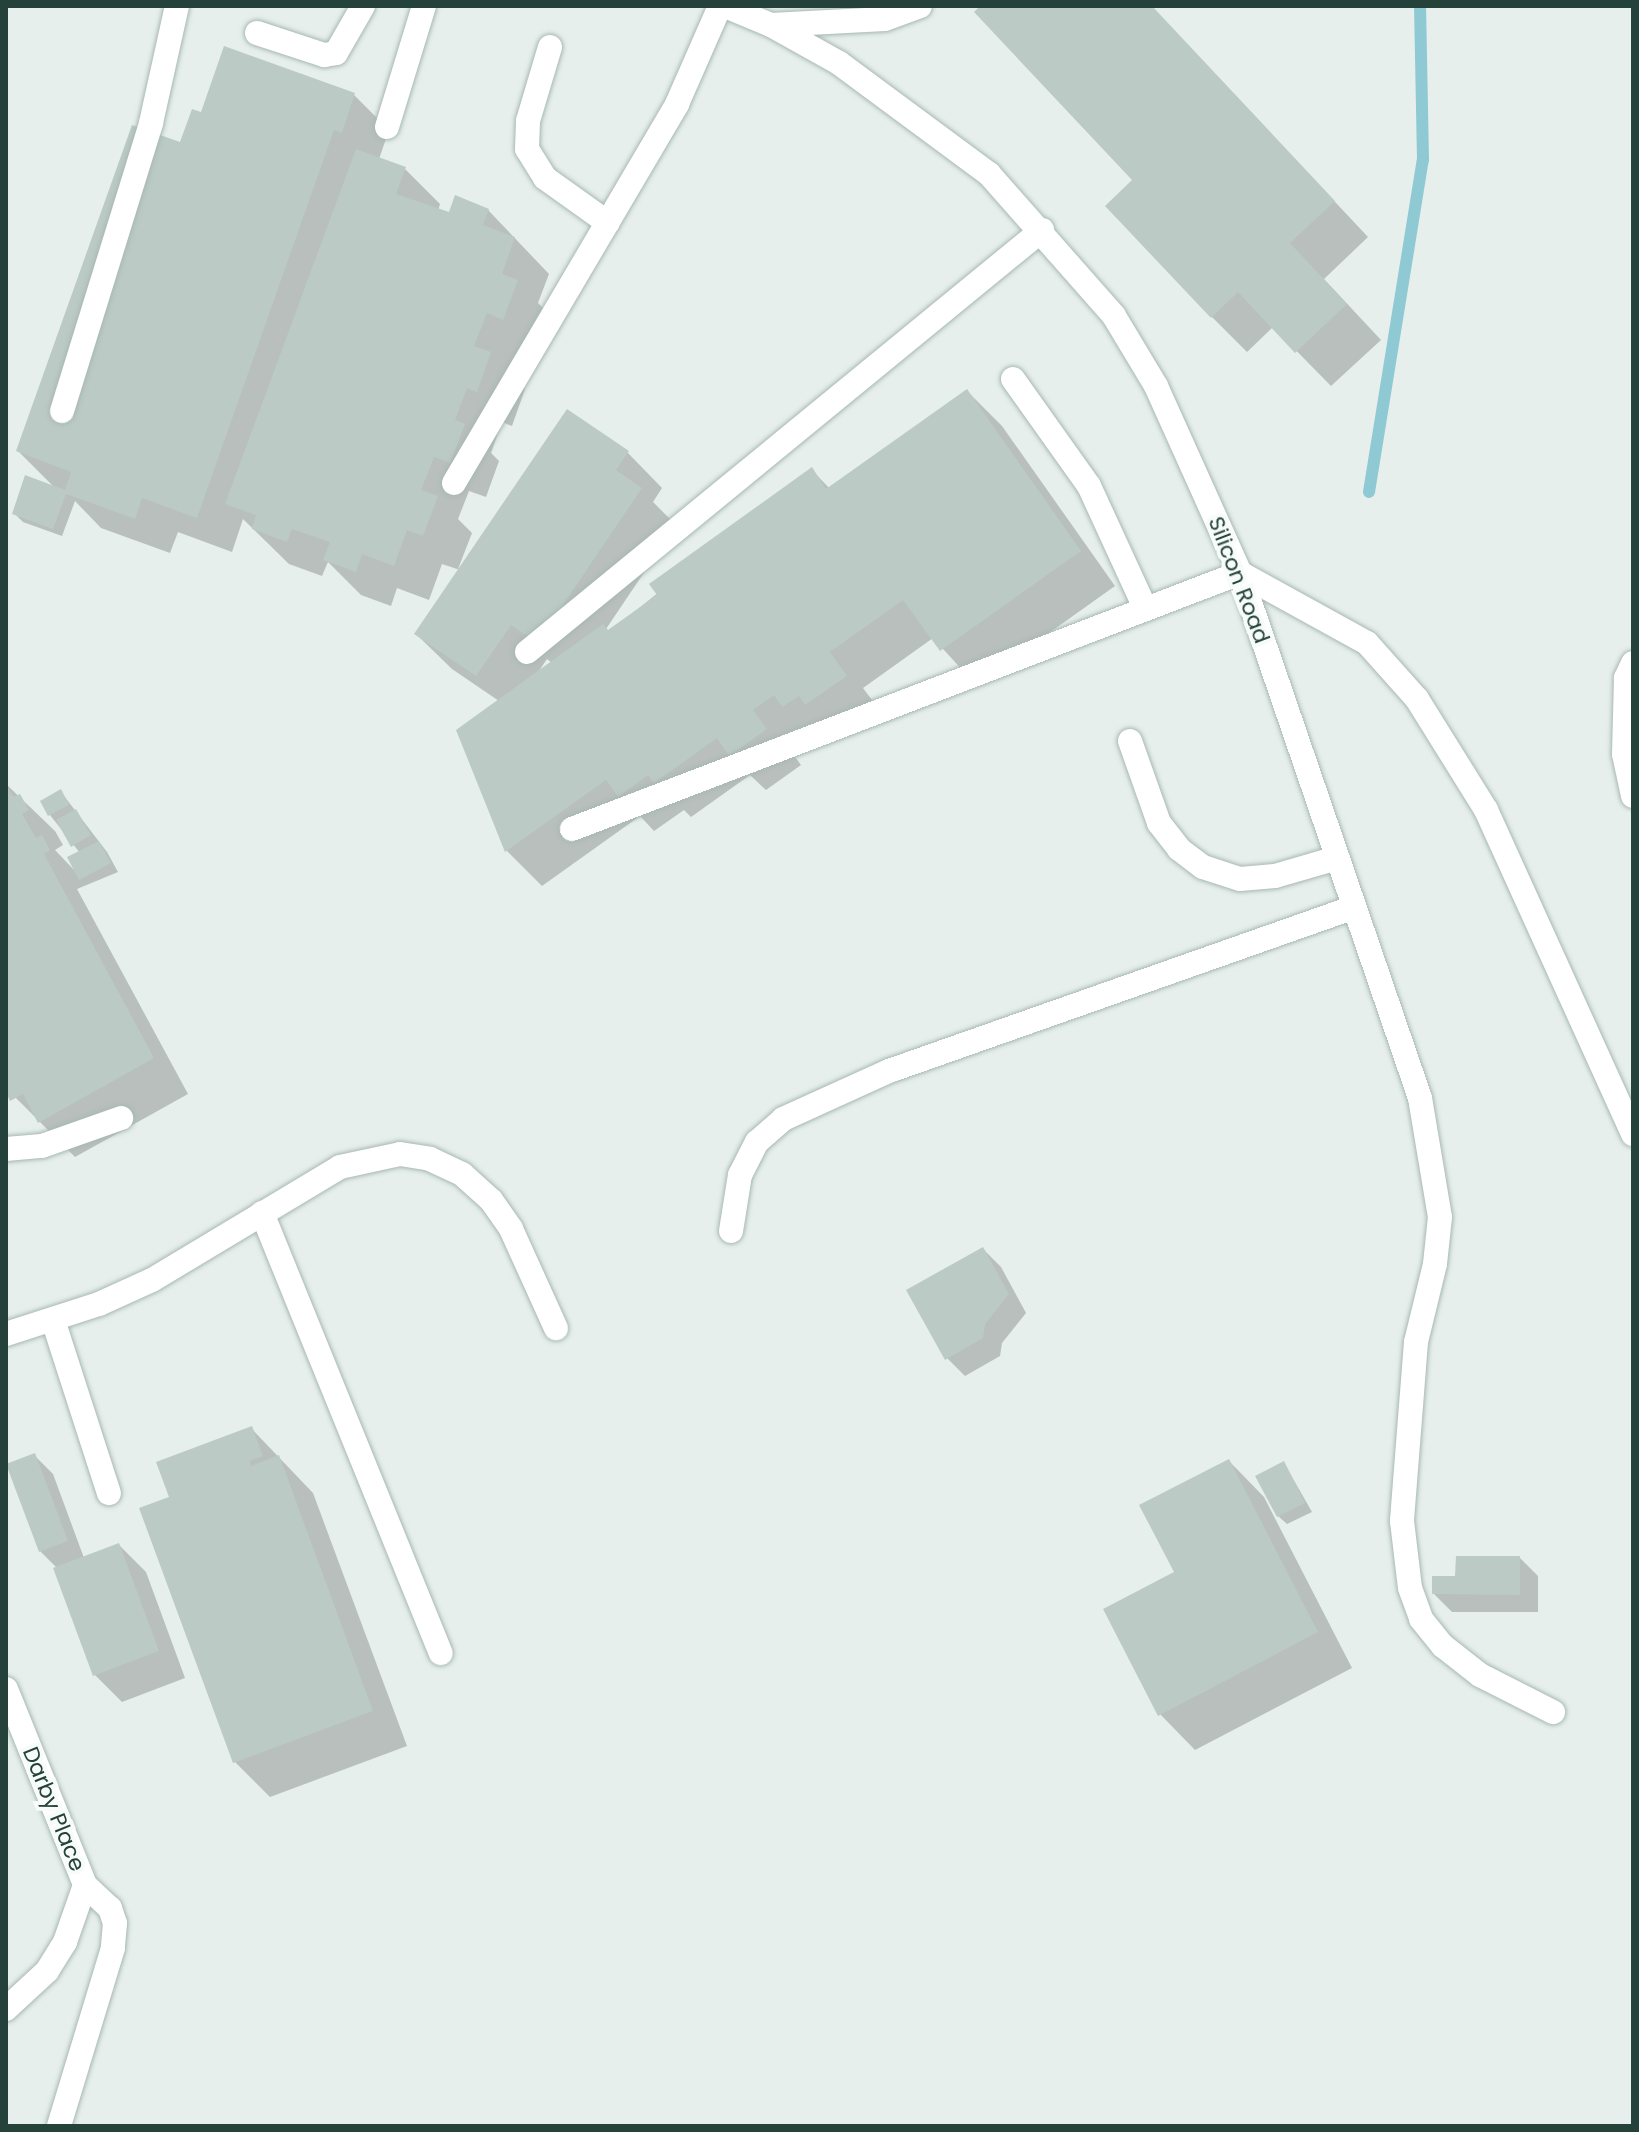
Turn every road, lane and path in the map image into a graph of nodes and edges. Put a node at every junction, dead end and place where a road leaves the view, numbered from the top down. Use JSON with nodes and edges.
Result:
{"nodes":[{"id":1,"x":177,"y":6,"type":"edge"},
{"id":2,"x":363,"y":6,"type":"edge"},
{"id":3,"x":424,"y":6,"type":"edge"},
{"id":4,"x":722,"y":6,"type":"edge"},
{"id":5,"x":920,"y":6,"type":"edge"},
{"id":6,"x":771,"y":25,"type":"junction"},
{"id":7,"x":257,"y":33,"type":"dead end"},
{"id":8,"x":550,"y":47,"type":"dead end"},
{"id":9,"x":387,"y":127,"type":"dead end"},
{"id":10,"x":608,"y":223,"type":"junction"},
{"id":11,"x":1042,"y":230,"type":"junction"},
{"id":12,"x":1013,"y":379,"type":"dead end"},
{"id":13,"x":62,"y":411,"type":"dead end"},
{"id":14,"x":454,"y":483,"type":"dead end"},
{"id":15,"x":1240,"y":573,"type":"junction"},
{"id":16,"x":1145,"y":608,"type":"junction"},
{"id":17,"x":527,"y":652,"type":"dead end"},
{"id":18,"x":1633,"y":663,"type":"edge"},
{"id":19,"x":1130,"y":741,"type":"dead end"},
{"id":20,"x":1633,"y":796,"type":"edge"},
{"id":21,"x":572,"y":829,"type":"dead end"},
{"id":22,"x":1337,"y":858,"type":"junction"},
{"id":23,"x":1354,"y":907,"type":"junction"},
{"id":24,"x":121,"y":1118,"type":"dead end"},
{"id":25,"x":1633,"y":1134,"type":"edge"},
{"id":26,"x":6,"y":1149,"type":"edge"},
{"id":27,"x":262,"y":1213,"type":"junction"},
{"id":28,"x":731,"y":1231,"type":"dead end"},
{"id":29,"x":53,"y":1320,"type":"junction"},
{"id":30,"x":556,"y":1328,"type":"dead end"},
{"id":31,"x":6,"y":1334,"type":"edge"},
{"id":32,"x":109,"y":1493,"type":"dead end"},
{"id":33,"x":441,"y":1653,"type":"dead end"},
{"id":34,"x":6,"y":1689,"type":"edge"},
{"id":35,"x":1553,"y":1712,"type":"dead end"},
{"id":36,"x":85,"y":1885,"type":"junction"},
{"id":37,"x":6,"y":2009,"type":"edge"},
{"id":38,"x":59,"y":2126,"type":"edge"}],
"edges":[{"from":1,"to":13,"type":"lane"},
{"from":2,"to":7,"type":"lane"},
{"from":3,"to":9,"type":"lane"},
{"from":4,"to":6,"type":"lane","name":"Silicon Road"},
{"from":4,"to":10,"type":"lane"},
{"from":5,"to":6,"type":"lane"},
{"from":6,"to":11,"type":"lane","name":"Silicon Road"},
{"from":8,"to":10,"type":"lane"},
{"from":10,"to":14,"type":"lane"},
{"from":11,"to":15,"type":"lane","name":"Silicon Road"},
{"from":11,"to":17,"type":"lane"},
{"from":12,"to":16,"type":"lane"},
{"from":15,"to":16,"type":"lane"},
{"from":15,"to":22,"type":"lane","name":"Silicon Road"},
{"from":15,"to":25,"type":"lane"},
{"from":16,"to":21,"type":"lane"},
{"from":18,"to":20,"type":"lane"},
{"from":19,"to":22,"type":"lane"},
{"from":22,"to":23,"type":"lane","name":"Silicon Road"},
{"from":23,"to":28,"type":"lane"},
{"from":23,"to":35,"type":"lane","name":"Silicon Road"},
{"from":24,"to":26,"type":"lane"},
{"from":27,"to":29,"type":"lane"},
{"from":27,"to":30,"type":"lane"},
{"from":27,"to":33,"type":"lane"},
{"from":29,"to":31,"type":"lane"},
{"from":29,"to":32,"type":"lane"},
{"from":34,"to":36,"type":"lane","name":"Darby Place"},
{"from":36,"to":37,"type":"lane"},
{"from":36,"to":38,"type":"lane","name":"Darby Place"}]}
